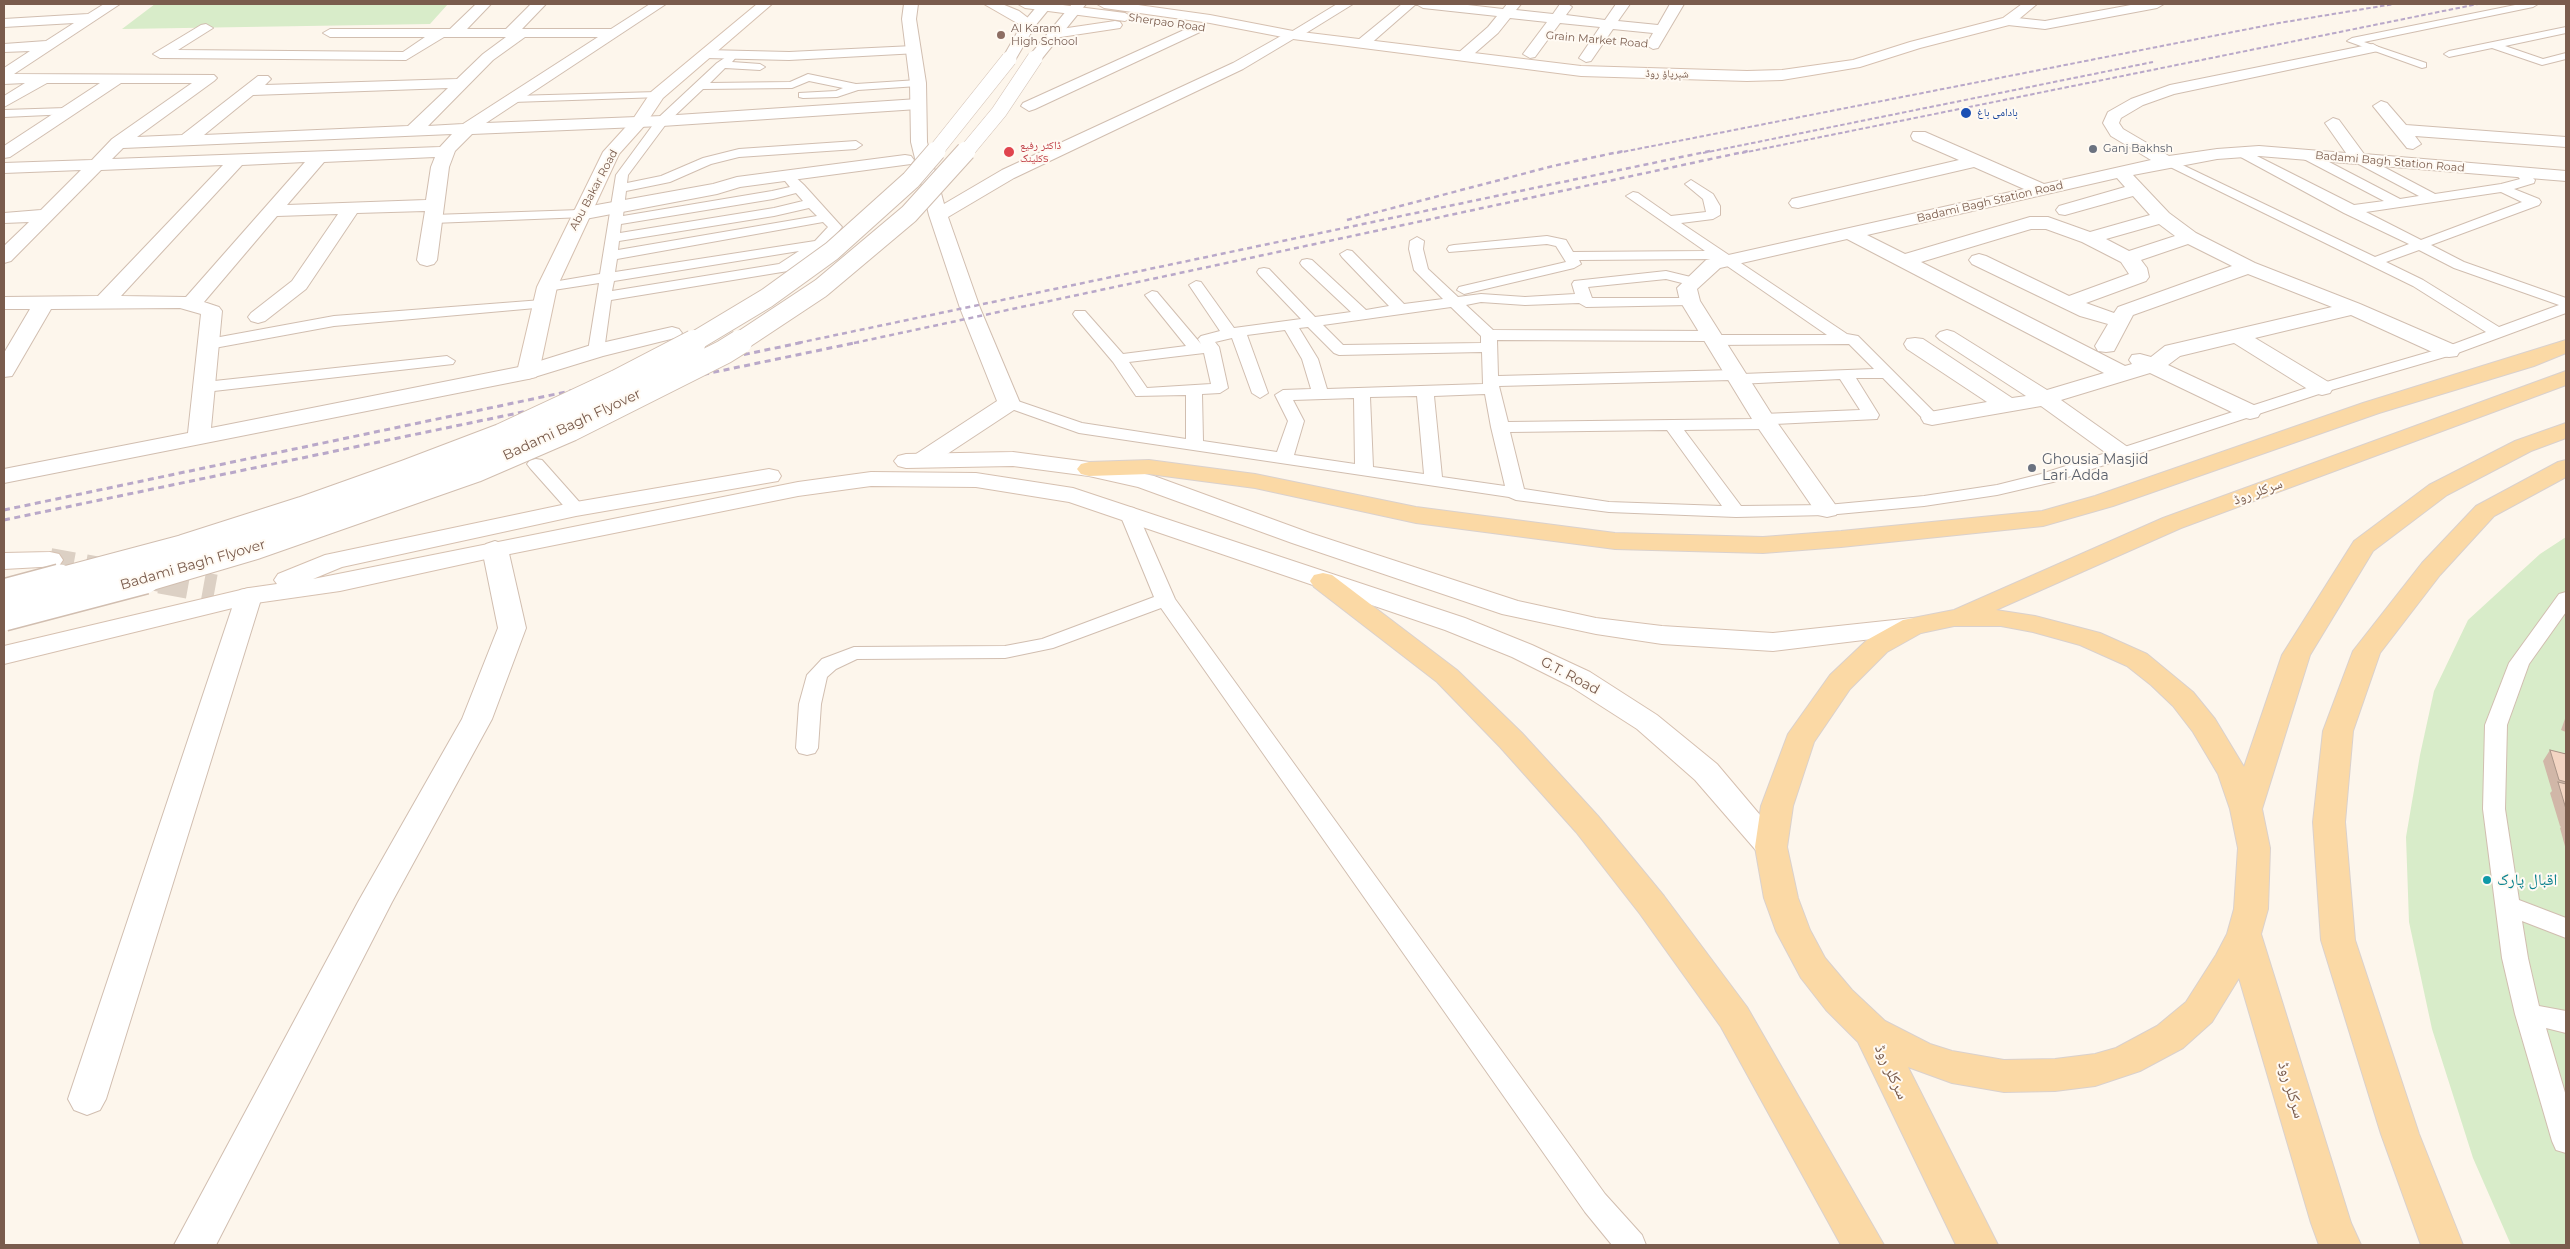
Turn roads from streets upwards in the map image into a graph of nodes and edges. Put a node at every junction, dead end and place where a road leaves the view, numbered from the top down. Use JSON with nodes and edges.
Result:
{"nodes":[{"id":1,"x":113,"y":4,"type":"edge"},
{"id":2,"x":484,"y":4,"type":"edge"},
{"id":3,"x":539,"y":4,"type":"edge"},
{"id":4,"x":659,"y":4,"type":"edge"},
{"id":5,"x":765,"y":4,"type":"edge"},
{"id":6,"x":911,"y":4,"type":"edge"},
{"id":7,"x":991,"y":4,"type":"edge"},
{"id":8,"x":1025,"y":4,"type":"edge"},
{"id":9,"x":1104,"y":4,"type":"edge"},
{"id":10,"x":1346,"y":4,"type":"edge"},
{"id":11,"x":1410,"y":4,"type":"edge"},
{"id":12,"x":1423,"y":4,"type":"edge"},
{"id":13,"x":1568,"y":4,"type":"edge"},
{"id":14,"x":1623,"y":4,"type":"edge"},
{"id":15,"x":1677,"y":4,"type":"edge"},
{"id":16,"x":2030,"y":4,"type":"edge"},
{"id":17,"x":2157,"y":4,"type":"edge"},
{"id":18,"x":1045,"y":5,"type":"edge"},
{"id":19,"x":1076,"y":7,"type":"edge"},
{"id":20,"x":1510,"y":9,"type":"edge"},
{"id":21,"x":90,"y":18,"type":"junction"},
{"id":22,"x":1557,"y":18,"type":"junction"},
{"id":23,"x":354,"y":20,"type":"dead end"},
{"id":24,"x":2008,"y":21,"type":"junction"},
{"id":25,"x":1159,"y":22,"type":"junction"},
{"id":26,"x":4,"y":23,"type":"edge"},
{"id":27,"x":1029,"y":24,"type":"junction"},
{"id":28,"x":1608,"y":24,"type":"junction"},
{"id":29,"x":206,"y":28,"type":"dead end"},
{"id":30,"x":1195,"y":29,"type":"junction"},
{"id":31,"x":1260,"y":30,"type":"junction"},
{"id":32,"x":1494,"y":30,"type":"junction"},
{"id":33,"x":1662,"y":30,"type":"junction"},
{"id":34,"x":1510,"y":31,"type":"dead end"},
{"id":35,"x":330,"y":33,"type":"junction"},
{"id":36,"x":447,"y":33,"type":"junction"},
{"id":37,"x":516,"y":33,"type":"junction"},
{"id":38,"x":614,"y":33,"type":"junction"},
{"id":39,"x":1527,"y":33,"type":"dead end"},
{"id":40,"x":1054,"y":34,"type":"junction"},
{"id":41,"x":1544,"y":35,"type":"junction"},
{"id":42,"x":1293,"y":36,"type":"junction"},
{"id":43,"x":1562,"y":37,"type":"dead end"},
{"id":44,"x":1579,"y":39,"type":"dead end"},
{"id":45,"x":1597,"y":41,"type":"junction"},
{"id":46,"x":1363,"y":43,"type":"junction"},
{"id":47,"x":1616,"y":43,"type":"dead end"},
{"id":48,"x":49,"y":45,"type":"junction"},
{"id":49,"x":1634,"y":45,"type":"dead end"},
{"id":50,"x":4,"y":48,"type":"edge"},
{"id":51,"x":2373,"y":48,"type":"road end"},
{"id":52,"x":914,"y":50,"type":"junction"},
{"id":53,"x":160,"y":54,"type":"junction"},
{"id":54,"x":706,"y":54,"type":"junction"},
{"id":55,"x":1530,"y":54,"type":"dead end"},
{"id":56,"x":292,"y":55,"type":"junction"},
{"id":57,"x":1462,"y":57,"type":"junction"},
{"id":58,"x":1586,"y":58,"type":"dead end"},
{"id":59,"x":4,"y":74,"type":"edge"},
{"id":60,"x":118,"y":78,"type":"junction"},
{"id":61,"x":4,"y":79,"type":"edge"},
{"id":62,"x":43,"y":80,"type":"junction"},
{"id":63,"x":463,"y":84,"type":"junction"},
{"id":64,"x":249,"y":90,"type":"junction"},
{"id":65,"x":4,"y":102,"type":"edge"},
{"id":66,"x":918,"y":104,"type":"junction"},
{"id":67,"x":1029,"y":106,"type":"dead end"},
{"id":68,"x":2381,"y":106,"type":"dead end"},
{"id":69,"x":639,"y":122,"type":"junction"},
{"id":70,"x":2333,"y":123,"type":"dead end"},
{"id":71,"x":468,"y":128,"type":"junction"},
{"id":72,"x":413,"y":130,"type":"junction"},
{"id":73,"x":2401,"y":130,"type":"junction"},
{"id":74,"x":1920,"y":136,"type":"dead end"},
{"id":75,"x":187,"y":140,"type":"junction"},
{"id":76,"x":2534,"y":140,"type":"junction"},
{"id":77,"x":2566,"y":142,"type":"edge"},
{"id":78,"x":118,"y":143,"type":"junction"},
{"id":79,"x":446,"y":152,"type":"junction"},
{"id":80,"x":4,"y":153,"type":"edge"},
{"id":81,"x":319,"y":156,"type":"junction"},
{"id":82,"x":2359,"y":159,"type":"junction"},
{"id":83,"x":238,"y":160,"type":"junction"},
{"id":84,"x":905,"y":160,"type":"dead end"},
{"id":85,"x":1976,"y":161,"type":"junction"},
{"id":86,"x":2166,"y":162,"type":"junction"},
{"id":87,"x":97,"y":165,"type":"junction"},
{"id":88,"x":2430,"y":165,"type":"junction"},
{"id":89,"x":4,"y":168,"type":"edge"},
{"id":90,"x":2566,"y":170,"type":"edge"},
{"id":91,"x":2121,"y":172,"type":"junction"},
{"id":92,"x":2566,"y":176,"type":"edge"},
{"id":93,"x":2137,"y":189,"type":"junction"},
{"id":94,"x":2042,"y":190,"type":"junction"},
{"id":95,"x":1992,"y":201,"type":"junction"},
{"id":96,"x":1798,"y":203,"type":"dead end"},
{"id":97,"x":350,"y":208,"type":"junction"},
{"id":98,"x":2065,"y":210,"type":"dead end"},
{"id":99,"x":272,"y":211,"type":"junction"},
{"id":100,"x":434,"y":212,"type":"junction"},
{"id":101,"x":580,"y":214,"type":"junction"},
{"id":102,"x":46,"y":215,"type":"junction"},
{"id":103,"x":938,"y":215,"type":"junction"},
{"id":104,"x":2162,"y":216,"type":"junction"},
{"id":105,"x":4,"y":218,"type":"edge"},
{"id":106,"x":2048,"y":223,"type":"junction"},
{"id":107,"x":1852,"y":235,"type":"junction"},
{"id":108,"x":2188,"y":237,"type":"junction"},
{"id":109,"x":2090,"y":238,"type":"junction"},
{"id":110,"x":2014,"y":254,"type":"dead end"},
{"id":111,"x":4,"y":257,"type":"edge"},
{"id":112,"x":2128,"y":258,"type":"junction"},
{"id":113,"x":428,"y":260,"type":"dead end"},
{"id":114,"x":1980,"y":260,"type":"junction"},
{"id":115,"x":1913,"y":266,"type":"junction"},
{"id":116,"x":2248,"y":267,"type":"junction"},
{"id":117,"x":2039,"y":288,"type":"junction"},
{"id":118,"x":105,"y":301,"type":"junction"},
{"id":119,"x":4,"y":303,"type":"edge"},
{"id":120,"x":44,"y":303,"type":"junction"},
{"id":121,"x":2068,"y":303,"type":"junction"},
{"id":122,"x":191,"y":304,"type":"junction"},
{"id":123,"x":1988,"y":304,"type":"junction"},
{"id":124,"x":2353,"y":308,"type":"junction"},
{"id":125,"x":258,"y":317,"type":"dead end"},
{"id":126,"x":2120,"y":321,"type":"junction"},
{"id":127,"x":2034,"y":328,"type":"junction"},
{"id":128,"x":672,"y":333,"type":"dead end"},
{"id":129,"x":1947,"y":336,"type":"dead end"},
{"id":130,"x":2239,"y":337,"type":"junction"},
{"id":131,"x":1915,"y":344,"type":"dead end"},
{"id":132,"x":2106,"y":346,"type":"junction"},
{"id":133,"x":2566,"y":346,"type":"edge"},
{"id":134,"x":2449,"y":351,"type":"road end"},
{"id":135,"x":2153,"y":365,"type":"junction"},
{"id":136,"x":4,"y":370,"type":"edge"},
{"id":137,"x":528,"y":372,"type":"junction"},
{"id":138,"x":2125,"y":375,"type":"junction"},
{"id":139,"x":2566,"y":378,"type":"edge"},
{"id":140,"x":2322,"y":388,"type":"road end"},
{"id":141,"x":2044,"y":398,"type":"junction"},
{"id":142,"x":2008,"y":406,"type":"junction"},
{"id":143,"x":2250,"y":412,"type":"road end"},
{"id":144,"x":1932,"y":418,"type":"road end"},
{"id":145,"x":2566,"y":430,"type":"edge"},
{"id":146,"x":199,"y":436,"type":"junction"},
{"id":147,"x":2121,"y":453,"type":"road end"},
{"id":148,"x":924,"y":459,"type":"junction"},
{"id":149,"x":2566,"y":467,"type":"edge"},
{"id":150,"x":1089,"y":469,"type":"junction"},
{"id":151,"x":4,"y":476,"type":"edge"},
{"id":152,"x":1827,"y":510,"type":"road end"},
{"id":153,"x":495,"y":549,"type":"junction"},
{"id":154,"x":50,"y":560,"type":"tunnel mouth"},
{"id":155,"x":4,"y":561,"type":"edge"},
{"id":156,"x":1323,"y":580,"type":"junction"},
{"id":157,"x":215,"y":589,"type":"tunnel mouth"},
{"id":158,"x":4,"y":594,"type":"edge"},
{"id":159,"x":249,"y":596,"type":"junction"},
{"id":160,"x":4,"y":616,"type":"edge"},
{"id":161,"x":1954,"y":618,"type":"junction"},
{"id":162,"x":1913,"y":626,"type":"junction"},
{"id":163,"x":4,"y":655,"type":"edge"},
{"id":164,"x":2246,"y":809,"type":"junction"},
{"id":165,"x":1771,"y":847,"type":"junction"},
{"id":166,"x":2244,"y":934,"type":"junction"},
{"id":167,"x":1872,"y":1032,"type":"junction"},
{"id":168,"x":87,"y":1099,"type":"dead end"},
{"id":169,"x":195,"y":1245,"type":"edge"},
{"id":170,"x":1863,"y":1245,"type":"edge"},
{"id":171,"x":1977,"y":1245,"type":"edge"},
{"id":172,"x":2340,"y":1245,"type":"edge"},
{"id":173,"x":2442,"y":1245,"type":"edge"}],
"edges":[{"from":1,"to":21,"type":"street"},
{"from":2,"to":36,"type":"street"},
{"from":3,"to":37,"type":"street"},
{"from":4,"to":38,"type":"street"},
{"from":5,"to":54,"type":"street","name":"Abu Bakar Road"},
{"from":6,"to":52,"type":"street"},
{"from":7,"to":27,"type":"street"},
{"from":8,"to":18,"type":"street","name":"Sherpao Road"},
{"from":9,"to":31,"type":"street","name":"Sherpao Road"},
{"from":10,"to":42,"type":"street"},
{"from":11,"to":46,"type":"street"},
{"from":12,"to":20,"type":"street"},
{"from":13,"to":22,"type":"street"},
{"from":14,"to":28,"type":"street"},
{"from":15,"to":33,"type":"street","name":"Grain Market Road"},
{"from":16,"to":24,"type":"street","name":"شېرپاؤ روڈ"},
{"from":17,"to":24,"type":"street"},
{"from":18,"to":19,"type":"street","name":"Sherpao Road"},
{"from":18,"to":27,"type":"street","name":"Badami Bagh Flyover"},
{"from":19,"to":25,"type":"street","name":"Sherpao Road"},
{"from":19,"to":40,"type":"street","name":"Badami Bagh Flyover"},
{"from":20,"to":22,"type":"street"},
{"from":20,"to":32,"type":"street"},
{"from":21,"to":26,"type":"street"},
{"from":21,"to":48,"type":"street"},
{"from":22,"to":28,"type":"street"},
{"from":22,"to":41,"type":"street"},
{"from":23,"to":35,"type":"street"},
{"from":24,"to":57,"type":"street","name":"شېرپاؤ روڈ"},
{"from":25,"to":30,"type":"street","name":"Sherpao Road"},
{"from":25,"to":40,"type":"street"},
{"from":27,"to":158,"type":"street","name":"Badami Bagh Flyover","bridge":true},
{"from":28,"to":33,"type":"street"},
{"from":28,"to":45,"type":"street"},
{"from":29,"to":53,"type":"street"},
{"from":30,"to":31,"type":"street","name":"Sherpao Road"},
{"from":30,"to":67,"type":"street"},
{"from":31,"to":42,"type":"street","name":"Sherpao Road"},
{"from":32,"to":34,"type":"street"},
{"from":32,"to":57,"type":"street"},
{"from":33,"to":49,"type":"street","name":"Grain Market Road"},
{"from":35,"to":36,"type":"street"},
{"from":35,"to":56,"type":"street"},
{"from":36,"to":37,"type":"street"},
{"from":36,"to":56,"type":"street"},
{"from":37,"to":38,"type":"street"},
{"from":37,"to":63,"type":"street"},
{"from":38,"to":71,"type":"street"},
{"from":39,"to":41,"type":"street","name":"Grain Market Road"},
{"from":40,"to":160,"type":"street","name":"Badami Bagh Flyover","bridge":true},
{"from":41,"to":43,"type":"street","name":"Grain Market Road"},
{"from":41,"to":55,"type":"street"},
{"from":42,"to":46,"type":"street","name":"شېرپاؤ روڈ"},
{"from":42,"to":103,"type":"street"},
{"from":44,"to":45,"type":"street","name":"Grain Market Road"},
{"from":45,"to":47,"type":"street","name":"Grain Market Road"},
{"from":45,"to":58,"type":"street"},
{"from":46,"to":57,"type":"street","name":"شېرپاؤ روڈ"},
{"from":48,"to":50,"type":"street"},
{"from":48,"to":59,"type":"street"},
{"from":51,"to":86,"type":"street"},
{"from":52,"to":54,"type":"street"},
{"from":52,"to":66,"type":"street"},
{"from":53,"to":56,"type":"street"},
{"from":53,"to":60,"type":"street"},
{"from":54,"to":69,"type":"street","name":"Abu Bakar Road"},
{"from":56,"to":64,"type":"street"},
{"from":60,"to":62,"type":"street"},
{"from":60,"to":78,"type":"street"},
{"from":60,"to":80,"type":"street"},
{"from":61,"to":62,"type":"street"},
{"from":62,"to":65,"type":"street"},
{"from":63,"to":64,"type":"street"},
{"from":63,"to":72,"type":"street"},
{"from":64,"to":75,"type":"street"},
{"from":66,"to":69,"type":"street"},
{"from":66,"to":103,"type":"street"},
{"from":68,"to":73,"type":"street"},
{"from":69,"to":71,"type":"street"},
{"from":69,"to":101,"type":"street","name":"Abu Bakar Road"},
{"from":70,"to":82,"type":"street"},
{"from":71,"to":72,"type":"street"},
{"from":71,"to":79,"type":"street"},
{"from":72,"to":75,"type":"street"},
{"from":73,"to":76,"type":"street"},
{"from":73,"to":88,"type":"street"},
{"from":74,"to":85,"type":"street"},
{"from":75,"to":78,"type":"street"},
{"from":76,"to":77,"type":"street"},
{"from":76,"to":90,"type":"street"},
{"from":78,"to":87,"type":"street"},
{"from":79,"to":81,"type":"street"},
{"from":79,"to":100,"type":"street"},
{"from":81,"to":83,"type":"street"},
{"from":81,"to":99,"type":"street"},
{"from":82,"to":86,"type":"street","name":"Badami Bagh Station Road"},
{"from":82,"to":88,"type":"street","name":"Badami Bagh Station Road"},
{"from":83,"to":87,"type":"street"},
{"from":83,"to":118,"type":"street"},
{"from":84,"to":101,"type":"street"},
{"from":85,"to":94,"type":"street"},
{"from":85,"to":96,"type":"street"},
{"from":86,"to":91,"type":"street","name":"Badami Bagh Station Road"},
{"from":87,"to":89,"type":"street"},
{"from":87,"to":102,"type":"street"},
{"from":88,"to":92,"type":"street","name":"Badami Bagh Station Road"},
{"from":91,"to":93,"type":"street"},
{"from":91,"to":94,"type":"street","name":"Badami Bagh Station Road"},
{"from":93,"to":98,"type":"street"},
{"from":93,"to":104,"type":"street"},
{"from":94,"to":95,"type":"street","name":"Badami Bagh Station Road"},
{"from":95,"to":106,"type":"street"},
{"from":95,"to":107,"type":"street","name":"Badami Bagh Station Road"},
{"from":97,"to":99,"type":"street"},
{"from":97,"to":100,"type":"street"},
{"from":97,"to":125,"type":"street"},
{"from":99,"to":122,"type":"street"},
{"from":100,"to":113,"type":"street"},
{"from":101,"to":137,"type":"street","name":"Abu Bakar Road"},
{"from":102,"to":105,"type":"street"},
{"from":102,"to":111,"type":"street"},
{"from":103,"to":148,"type":"street"},
{"from":104,"to":108,"type":"street"},
{"from":104,"to":109,"type":"street"},
{"from":106,"to":109,"type":"street"},
{"from":106,"to":115,"type":"street"},
{"from":107,"to":115,"type":"street"},
{"from":107,"to":152,"type":"street","name":"Badami Bagh Station Road"},
{"from":108,"to":112,"type":"street"},
{"from":108,"to":116,"type":"street"},
{"from":109,"to":112,"type":"street"},
{"from":110,"to":114,"type":"street"},
{"from":112,"to":121,"type":"street"},
{"from":114,"to":115,"type":"street"},
{"from":114,"to":117,"type":"street"},
{"from":115,"to":123,"type":"street"},
{"from":116,"to":124,"type":"street"},
{"from":116,"to":126,"type":"street"},
{"from":117,"to":121,"type":"street"},
{"from":117,"to":123,"type":"street"},
{"from":118,"to":120,"type":"street"},
{"from":118,"to":122,"type":"street"},
{"from":119,"to":120,"type":"street"},
{"from":120,"to":136,"type":"street"},
{"from":121,"to":126,"type":"street"},
{"from":122,"to":146,"type":"street"},
{"from":123,"to":127,"type":"street"},
{"from":124,"to":130,"type":"street"},
{"from":124,"to":134,"type":"street"},
{"from":126,"to":132,"type":"street"},
{"from":127,"to":132,"type":"street"},
{"from":127,"to":138,"type":"street"},
{"from":128,"to":137,"type":"street"},
{"from":129,"to":141,"type":"street"},
{"from":130,"to":135,"type":"street"},
{"from":130,"to":140,"type":"street"},
{"from":131,"to":142,"type":"street"},
{"from":132,"to":135,"type":"street"},
{"from":133,"to":150,"type":"main road"},
{"from":135,"to":138,"type":"street"},
{"from":135,"to":143,"type":"street"},
{"from":137,"to":146,"type":"street"},
{"from":138,"to":141,"type":"street"},
{"from":139,"to":161,"type":"main road","name":"سرکلر روڈ"},
{"from":141,"to":142,"type":"street"},
{"from":141,"to":147,"type":"street"},
{"from":142,"to":144,"type":"street"},
{"from":145,"to":164,"type":"main road"},
{"from":146,"to":151,"type":"street"},
{"from":148,"to":150,"type":"street"},
{"from":148,"to":159,"type":"street"},
{"from":149,"to":173,"type":"main road"},
{"from":150,"to":162,"type":"street"},
{"from":153,"to":156,"type":"street","name":"G.T. Road"},
{"from":153,"to":159,"type":"street","name":"G.T. Road"},
{"from":153,"to":169,"type":"street"},
{"from":154,"to":155,"type":"street"},
{"from":156,"to":165,"type":"street","name":"G.T. Road"},
{"from":156,"to":170,"type":"main road"},
{"from":157,"to":159,"type":"street"},
{"from":159,"to":163,"type":"street"},
{"from":159,"to":168,"type":"street"},
{"from":161,"to":162,"type":"main road"},
{"from":161,"to":164,"type":"main road"},
{"from":162,"to":165,"type":"main road"},
{"from":164,"to":166,"type":"main road"},
{"from":165,"to":167,"type":"main road"},
{"from":166,"to":167,"type":"main road"},
{"from":166,"to":172,"type":"main road","name":"سرکلر روڈ"},
{"from":167,"to":171,"type":"main road","name":"سرکلر روڈ"}]}
